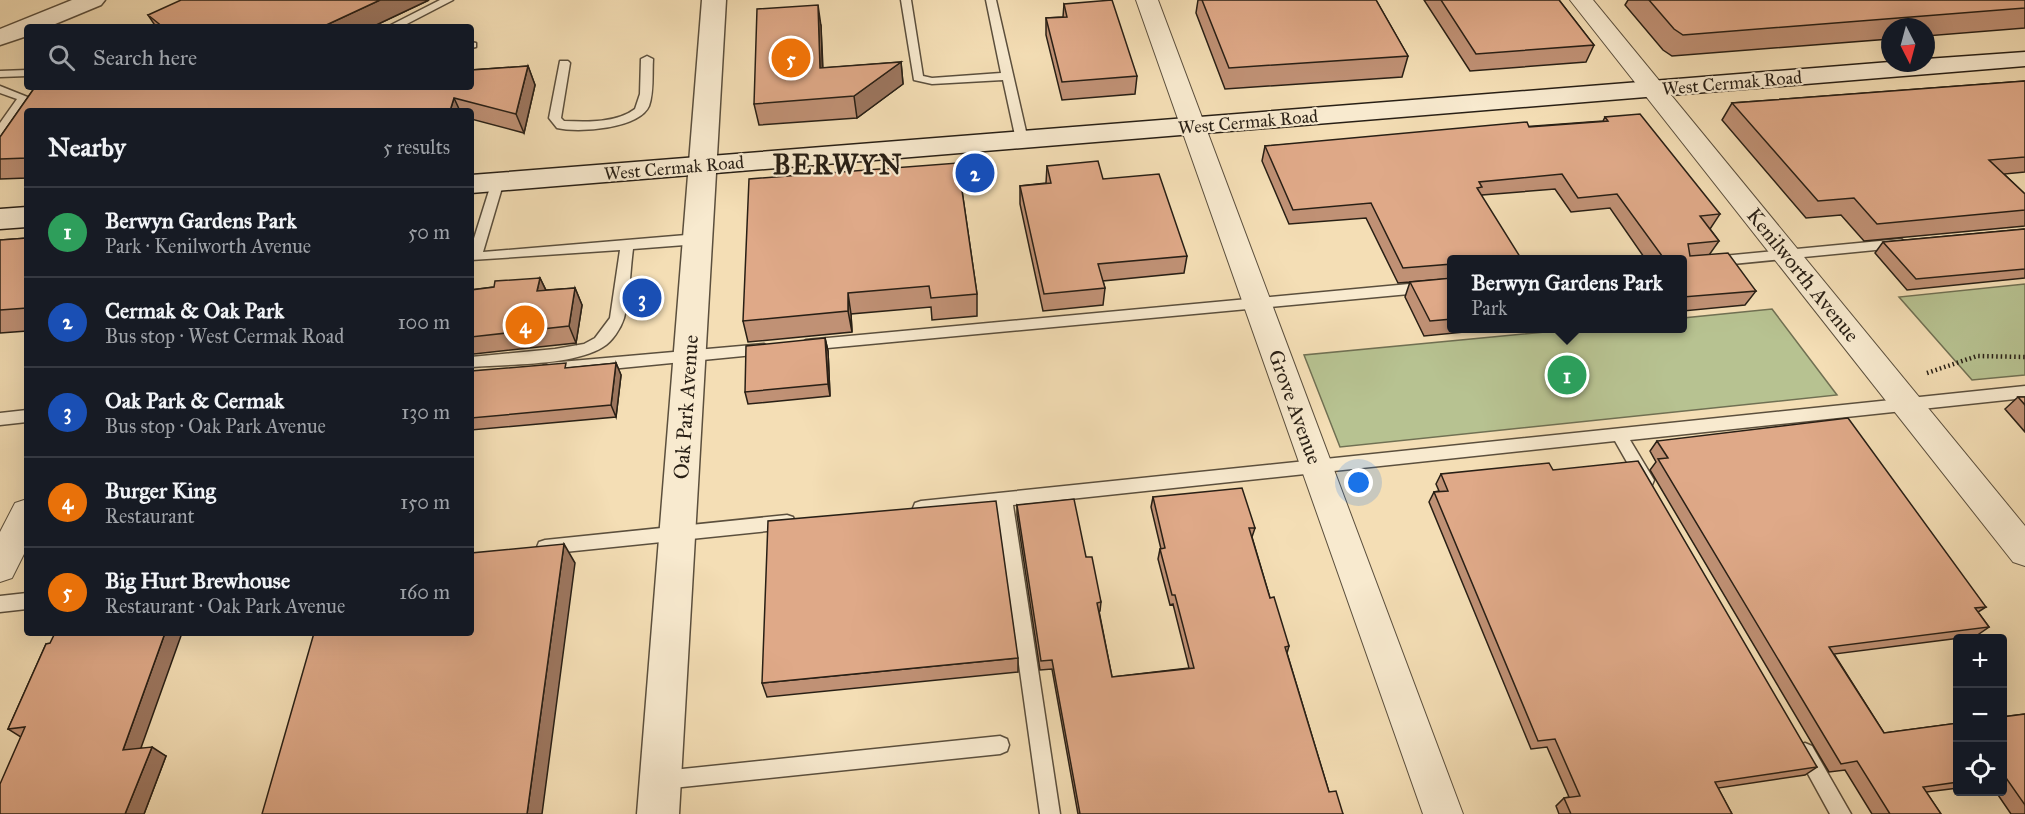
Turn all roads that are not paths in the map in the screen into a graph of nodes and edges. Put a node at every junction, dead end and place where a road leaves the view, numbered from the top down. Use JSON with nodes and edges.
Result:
{"nodes":[{"id":1,"x":93,"y":0,"type":"edge"},
{"id":2,"x":448,"y":0,"type":"edge"},
{"id":3,"x":714,"y":0,"type":"edge"},
{"id":4,"x":906,"y":0,"type":"edge"},
{"id":5,"x":991,"y":0,"type":"edge"},
{"id":6,"x":1147,"y":0,"type":"edge"},
{"id":7,"x":1581,"y":0,"type":"edge"},
{"id":8,"x":34,"y":24,"type":"edge"},
{"id":9,"x":398,"y":24,"type":"edge"},
{"id":10,"x":24,"y":28,"type":"edge"},
{"id":11,"x":0,"y":38,"type":"edge"},
{"id":12,"x":647,"y":59,"type":"dead end"},
{"id":13,"x":2025,"y":59,"type":"edge"},
{"id":14,"x":564,"y":63,"type":"dead end"},
{"id":15,"x":24,"y":73,"type":"edge"},
{"id":16,"x":0,"y":74,"type":"edge"},
{"id":17,"x":1008,"y":76,"type":"junction"},
{"id":18,"x":0,"y":89,"type":"edge"},
{"id":19,"x":1652,"y":89,"type":"junction"},
{"id":20,"x":1192,"y":126,"type":"junction"},
{"id":21,"x":0,"y":132,"type":"edge"},
{"id":22,"x":1022,"y":140,"type":"junction"},
{"id":23,"x":703,"y":166,"type":"junction"},
{"id":24,"x":498,"y":182,"type":"junction"},
{"id":25,"x":474,"y":184,"type":"edge"},
{"id":26,"x":24,"y":218,"type":"edge"},
{"id":27,"x":0,"y":219,"type":"edge"},
{"id":28,"x":698,"y":239,"type":"junction"},
{"id":29,"x":1920,"y":242,"type":"edge"},
{"id":30,"x":627,"y":245,"type":"junction"},
{"id":31,"x":474,"y":254,"type":"edge"},
{"id":32,"x":1786,"y":254,"type":"junction"},
{"id":33,"x":474,"y":257,"type":"edge"},
{"id":34,"x":1687,"y":264,"type":"edge"},
{"id":35,"x":1447,"y":285,"type":"edge"},
{"id":36,"x":1257,"y":303,"type":"junction"},
{"id":37,"x":690,"y":356,"type":"junction"},
{"id":38,"x":474,"y":362,"type":"edge"},
{"id":39,"x":474,"y":376,"type":"edge"},
{"id":40,"x":2025,"y":392,"type":"edge"},
{"id":41,"x":1908,"y":404,"type":"junction"},
{"id":42,"x":24,"y":416,"type":"edge"},
{"id":43,"x":0,"y":419,"type":"edge"},
{"id":44,"x":1620,"y":435,"type":"junction"},
{"id":45,"x":1317,"y":466,"type":"junction"},
{"id":46,"x":1655,"y":496,"type":"edge"},
{"id":47,"x":1004,"y":499,"type":"junction"},
{"id":48,"x":900,"y":510,"type":"edge"},
{"id":49,"x":24,"y":519,"type":"edge"},
{"id":50,"x":807,"y":520,"type":"edge"},
{"id":51,"x":677,"y":533,"type":"junction"},
{"id":52,"x":527,"y":549,"type":"edge"},
{"id":53,"x":2025,"y":551,"type":"edge"},
{"id":54,"x":0,"y":567,"type":"edge"},
{"id":55,"x":24,"y":602,"type":"edge"},
{"id":56,"x":0,"y":604,"type":"edge"},
{"id":57,"x":1799,"y":742,"type":"edge"},
{"id":58,"x":1000,"y":745,"type":"dead end"},
{"id":59,"x":659,"y":797,"type":"edge"},
{"id":60,"x":1050,"y":814,"type":"edge"},
{"id":61,"x":1443,"y":814,"type":"edge"},
{"id":62,"x":1841,"y":814,"type":"edge"}],
"edges":[{"from":1,"to":8,"type":"main road"},
{"from":2,"to":9,"type":"lane"},
{"from":3,"to":23,"type":"main road","name":"Oak Park Avenue"},
{"from":4,"to":17,"type":"lane"},
{"from":5,"to":17,"type":"lane"},
{"from":6,"to":20,"type":"street","name":"Grove Avenue"},
{"from":7,"to":19,"type":"street","name":"Kenilworth Avenue"},
{"from":10,"to":11,"type":"main road"},
{"from":12,"to":14,"type":"lane"},
{"from":13,"to":19,"type":"main road","name":"West Cermak Road"},
{"from":15,"to":16,"type":"lane"},
{"from":17,"to":22,"type":"lane"},
{"from":18,"to":21,"type":"lane"},
{"from":19,"to":20,"type":"main road","name":"West Cermak Road"},
{"from":19,"to":32,"type":"street","name":"Kenilworth Avenue"},
{"from":20,"to":22,"type":"main road","name":"West Cermak Road"},
{"from":20,"to":36,"type":"street","name":"Grove Avenue"},
{"from":22,"to":23,"type":"main road","name":"West Cermak Road"},
{"from":23,"to":24,"type":"main road","name":"West Cermak Road"},
{"from":23,"to":28,"type":"main road","name":"Oak Park Avenue"},
{"from":24,"to":25,"type":"main road","name":"West Cermak Road"},
{"from":24,"to":31,"type":"lane"},
{"from":26,"to":27,"type":"main road"},
{"from":28,"to":30,"type":"lane"},
{"from":28,"to":37,"type":"main road","name":"Oak Park Avenue"},
{"from":29,"to":32,"type":"lane"},
{"from":30,"to":33,"type":"lane"},
{"from":30,"to":38,"type":"lane"},
{"from":32,"to":34,"type":"lane"},
{"from":32,"to":41,"type":"street","name":"Kenilworth Avenue"},
{"from":35,"to":36,"type":"lane"},
{"from":36,"to":37,"type":"lane"},
{"from":36,"to":45,"type":"street","name":"Grove Avenue"},
{"from":37,"to":39,"type":"lane"},
{"from":37,"to":51,"type":"main road","name":"Oak Park Avenue"},
{"from":40,"to":41,"type":"lane"},
{"from":41,"to":44,"type":"lane"},
{"from":41,"to":53,"type":"street","name":"Kenilworth Avenue"},
{"from":42,"to":43,"type":"lane"},
{"from":44,"to":45,"type":"lane"},
{"from":44,"to":46,"type":"lane"},
{"from":45,"to":47,"type":"lane"},
{"from":45,"to":61,"type":"street","name":"Grove Avenue"},
{"from":47,"to":48,"type":"lane"},
{"from":47,"to":60,"type":"lane"},
{"from":49,"to":54,"type":"street"},
{"from":50,"to":51,"type":"lane"},
{"from":51,"to":52,"type":"lane"},
{"from":51,"to":59,"type":"main road","name":"Oak Park Avenue"},
{"from":55,"to":56,"type":"lane"},
{"from":57,"to":62,"type":"lane"},
{"from":58,"to":59,"type":"lane"}]}
